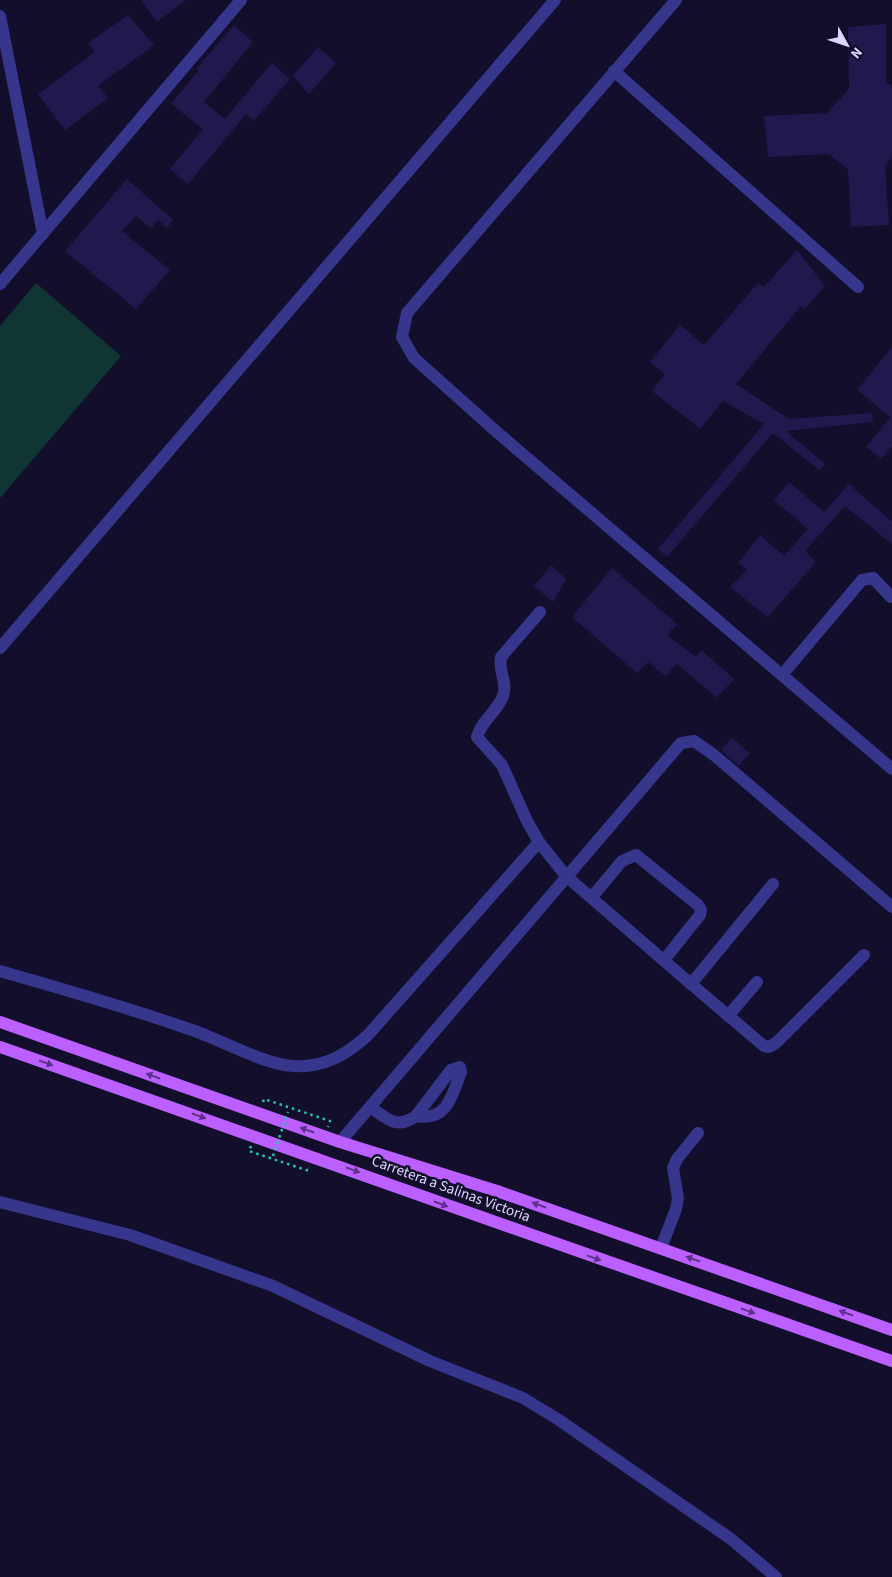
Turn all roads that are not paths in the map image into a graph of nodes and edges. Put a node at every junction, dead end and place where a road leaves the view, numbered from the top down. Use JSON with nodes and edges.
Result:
{"nodes":[{"id":1,"x":241,"y":0,"type":"edge"},
{"id":2,"x":555,"y":0,"type":"edge"},
{"id":3,"x":676,"y":0,"type":"edge"},
{"id":4,"x":0,"y":16,"type":"edge"},
{"id":5,"x":614,"y":72,"type":"junction"},
{"id":6,"x":43,"y":234,"type":"junction"},
{"id":7,"x":0,"y":284,"type":"edge"},
{"id":8,"x":858,"y":287,"type":"dead end"},
{"id":9,"x":891,"y":597,"type":"edge"},
{"id":10,"x":540,"y":612,"type":"dead end"},
{"id":11,"x":0,"y":648,"type":"edge"},
{"id":12,"x":782,"y":675,"type":"junction"},
{"id":13,"x":892,"y":769,"type":"edge"},
{"id":14,"x":539,"y":842,"type":"junction"},
{"id":15,"x":566,"y":876,"type":"junction"},
{"id":16,"x":773,"y":884,"type":"dead end"},
{"id":17,"x":592,"y":897,"type":"junction"},
{"id":18,"x":892,"y":907,"type":"edge"},
{"id":19,"x":864,"y":955,"type":"dead end"},
{"id":20,"x":664,"y":960,"type":"junction"},
{"id":21,"x":0,"y":970,"type":"edge"},
{"id":22,"x":757,"y":982,"type":"dead end"},
{"id":23,"x":691,"y":984,"type":"junction"},
{"id":24,"x":728,"y":1016,"type":"junction"},
{"id":25,"x":0,"y":1022,"type":"edge"},
{"id":26,"x":0,"y":1047,"type":"edge"},
{"id":27,"x":370,"y":1107,"type":"junction"},
{"id":28,"x":416,"y":1116,"type":"dead end"},
{"id":29,"x":698,"y":1133,"type":"dead end"},
{"id":30,"x":340,"y":1142,"type":"junction"},
{"id":31,"x":0,"y":1202,"type":"edge"},
{"id":32,"x":660,"y":1248,"type":"junction"},
{"id":33,"x":892,"y":1330,"type":"edge"},
{"id":34,"x":892,"y":1361,"type":"edge"},
{"id":35,"x":776,"y":1577,"type":"edge"}],
"edges":[{"from":1,"to":6,"type":"street"},
{"from":2,"to":11,"type":"street"},
{"from":3,"to":5,"type":"street"},
{"from":4,"to":6,"type":"street"},
{"from":5,"to":8,"type":"street"},
{"from":5,"to":12,"type":"street"},
{"from":6,"to":7,"type":"street"},
{"from":9,"to":12,"type":"street"},
{"from":10,"to":14,"type":"street"},
{"from":12,"to":13,"type":"street"},
{"from":14,"to":15,"type":"street"},
{"from":14,"to":21,"type":"street"},
{"from":15,"to":17,"type":"street"},
{"from":15,"to":18,"type":"street"},
{"from":15,"to":27,"type":"street"},
{"from":16,"to":23,"type":"street"},
{"from":17,"to":20,"type":"street"},
{"from":17,"to":20,"type":"street"},
{"from":19,"to":24,"type":"street"},
{"from":20,"to":23,"type":"street"},
{"from":22,"to":24,"type":"street"},
{"from":23,"to":24,"type":"street"},
{"from":30,"to":25,"type":"main road","name":"Carretera a Salinas Victoria","one_way":true},
{"from":26,"to":34,"type":"main road","name":"Carretera a Salinas Victoria","one_way":true},
{"from":27,"to":28,"type":"street"},
{"from":27,"to":30,"type":"street"},
{"from":29,"to":32,"type":"street"},
{"from":32,"to":30,"type":"main road","name":"Carretera a Salinas Victoria","one_way":true},
{"from":31,"to":35,"type":"street"},
{"from":33,"to":32,"type":"main road","name":"Carretera a Salinas Victoria","one_way":true}]}
